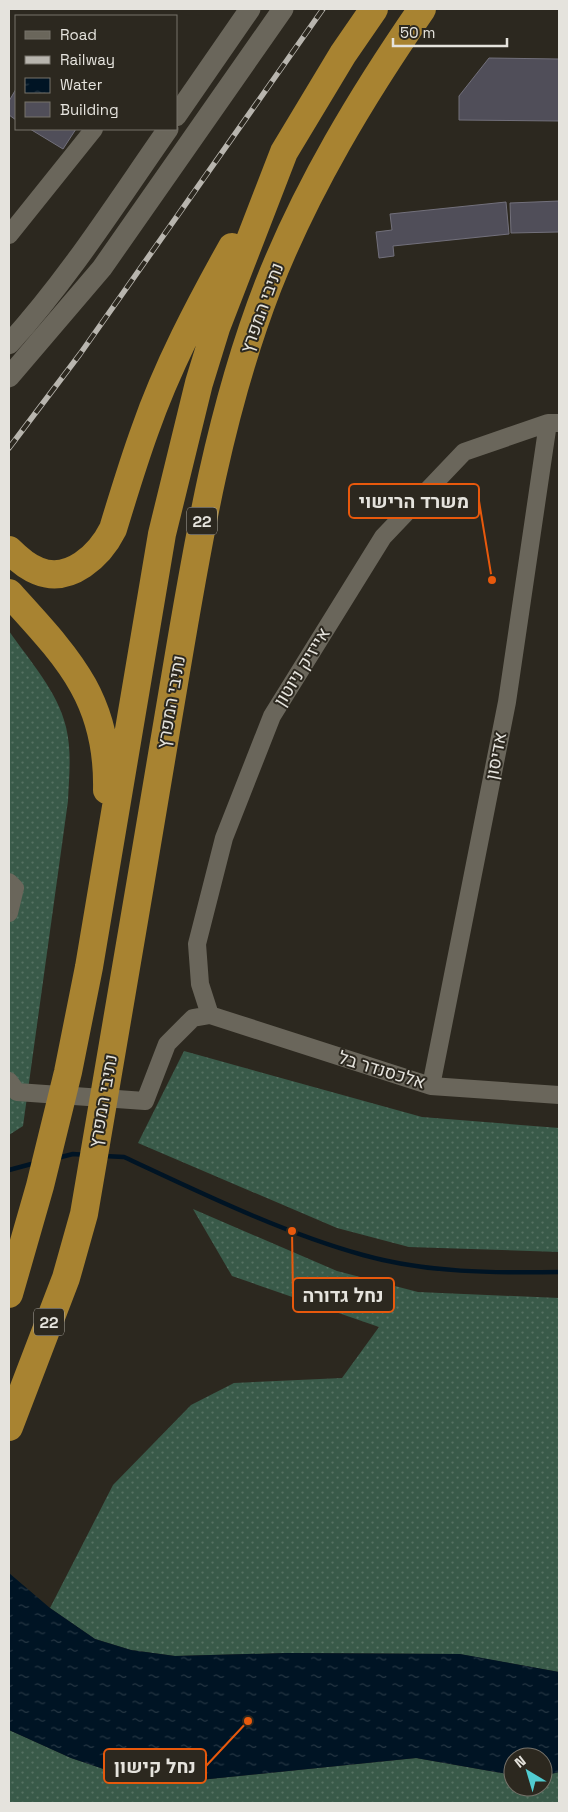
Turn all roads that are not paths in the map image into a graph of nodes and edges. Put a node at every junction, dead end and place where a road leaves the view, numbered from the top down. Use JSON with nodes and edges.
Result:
{"nodes":[{"id":1,"x":250,"y":9,"type":"edge"},
{"id":2,"x":283,"y":9,"type":"edge"},
{"id":3,"x":374,"y":9,"type":"edge"},
{"id":4,"x":422,"y":9,"type":"edge"},
{"id":5,"x":178,"y":113,"type":"edge"},
{"id":6,"x":93,"y":130,"type":"edge"},
{"id":7,"x":167,"y":130,"type":"edge"},
{"id":8,"x":284,"y":152,"type":"junction"},
{"id":9,"x":9,"y":235,"type":"edge"},
{"id":10,"x":9,"y":344,"type":"edge"},
{"id":11,"x":9,"y":377,"type":"edge"},
{"id":12,"x":554,"y":423,"type":"edge"},
{"id":13,"x":9,"y":550,"type":"edge"},
{"id":14,"x":9,"y":593,"type":"edge"},
{"id":15,"x":9,"y":882,"type":"edge"},
{"id":16,"x":9,"y":913,"type":"edge"},
{"id":17,"x":89,"y":967,"type":"junction"},
{"id":18,"x":210,"y":1015,"type":"junction"},
{"id":19,"x":9,"y":1081,"type":"edge"},
{"id":20,"x":432,"y":1086,"type":"junction"},
{"id":21,"x":559,"y":1095,"type":"edge"},
{"id":22,"x":9,"y":1294,"type":"edge"},
{"id":23,"x":9,"y":1427,"type":"edge"}],
"edges":[{"from":1,"to":5,"type":"street"},
{"from":2,"to":11,"type":"street"},
{"from":3,"to":8,"type":"highway","name":"נתיבי המפרץ","number":"22"},
{"from":4,"to":23,"type":"highway","name":"נתיבי המפרץ","number":"22"},
{"from":6,"to":9,"type":"street"},
{"from":7,"to":10,"type":"street"},
{"from":8,"to":13,"type":"highway"},
{"from":8,"to":17,"type":"highway","name":"נתיבי המפרץ","number":"22"},
{"from":12,"to":18,"type":"street","name":"אייזיק ניוטון"},
{"from":12,"to":20,"type":"street","name":"אדיסון"},
{"from":14,"to":17,"type":"highway"},
{"from":15,"to":16,"type":"street"},
{"from":17,"to":22,"type":"highway","name":"נתיבי המפרץ","number":"22"},
{"from":18,"to":19,"type":"street"},
{"from":18,"to":20,"type":"street","name":"אלכסנדר בל"},
{"from":20,"to":21,"type":"street","name":"אלכסנדר בל"}]}
